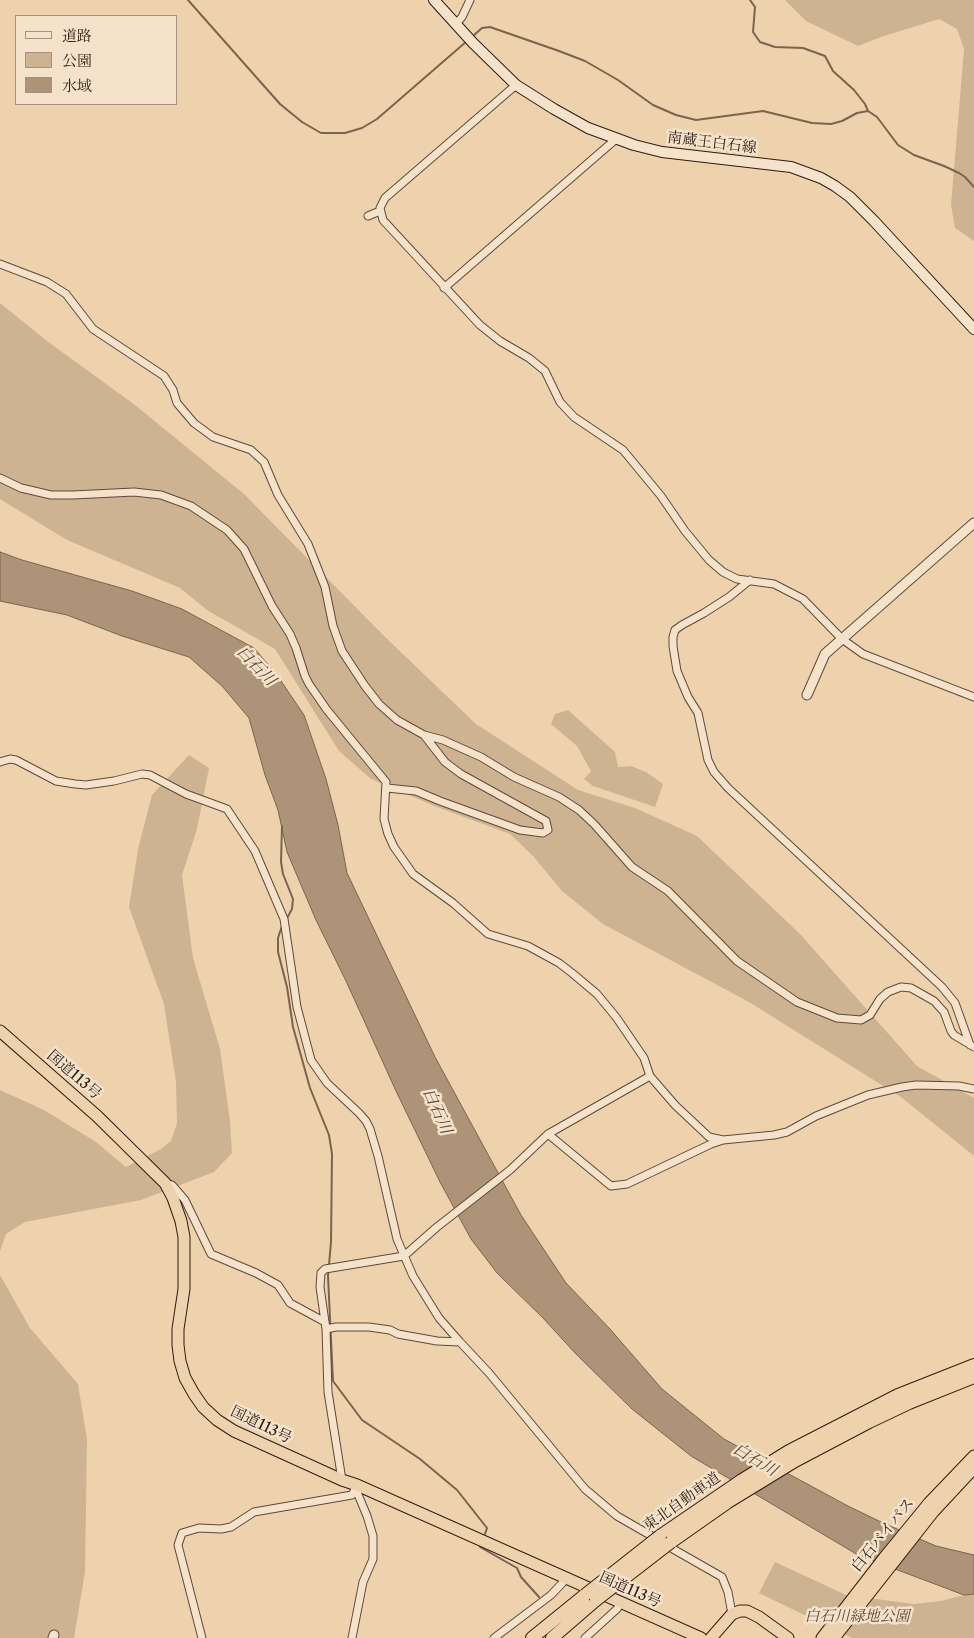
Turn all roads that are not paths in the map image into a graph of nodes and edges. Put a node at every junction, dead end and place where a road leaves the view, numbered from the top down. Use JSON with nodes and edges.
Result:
{"nodes":[{"id":1,"x":434,"y":0,"type":"edge"},
{"id":2,"x":470,"y":0,"type":"edge"},
{"id":3,"x":456,"y":24,"type":"junction"},
{"id":4,"x":516,"y":85,"type":"junction"},
{"id":5,"x":616,"y":139,"type":"junction"},
{"id":6,"x":380,"y":211,"type":"junction"},
{"id":7,"x":368,"y":216,"type":"dead end"},
{"id":8,"x":0,"y":264,"type":"edge"},
{"id":9,"x":444,"y":288,"type":"junction"},
{"id":10,"x":974,"y":328,"type":"edge"},
{"id":11,"x":0,"y":478,"type":"edge"},
{"id":12,"x":974,"y":522,"type":"edge"},
{"id":13,"x":750,"y":580,"type":"junction"},
{"id":14,"x":842,"y":639,"type":"junction"},
{"id":15,"x":807,"y":695,"type":"dead end"},
{"id":16,"x":974,"y":697,"type":"edge"},
{"id":17,"x":424,"y":735,"type":"junction"},
{"id":18,"x":0,"y":762,"type":"edge"},
{"id":19,"x":386,"y":788,"type":"junction"},
{"id":20,"x":0,"y":1031,"type":"edge"},
{"id":21,"x":972,"y":1046,"type":"edge"},
{"id":22,"x":650,"y":1076,"type":"junction"},
{"id":23,"x":974,"y":1089,"type":"edge"},
{"id":24,"x":548,"y":1134,"type":"junction"},
{"id":25,"x":723,"y":1140,"type":"junction"},
{"id":26,"x":165,"y":1182,"type":"junction"},
{"id":27,"x":404,"y":1256,"type":"junction"},
{"id":28,"x":329,"y":1326,"type":"junction"},
{"id":29,"x":460,"y":1342,"type":"junction"},
{"id":30,"x":974,"y":1365,"type":"edge"},
{"id":31,"x":974,"y":1377,"type":"edge"},
{"id":32,"x":974,"y":1456,"type":"edge"},
{"id":33,"x":974,"y":1468,"type":"edge"},
{"id":34,"x":342,"y":1480,"type":"junction"},
{"id":35,"x":358,"y":1485,"type":"junction"},
{"id":36,"x":567,"y":1578,"type":"junction"},
{"id":37,"x":591,"y":1597,"type":"junction"},
{"id":38,"x":621,"y":1602,"type":"junction"},
{"id":39,"x":732,"y":1614,"type":"junction"},
{"id":40,"x":826,"y":1635,"type":"edge"},
{"id":41,"x":202,"y":1638,"type":"edge"},
{"id":42,"x":352,"y":1638,"type":"edge"},
{"id":43,"x":494,"y":1638,"type":"edge"},
{"id":44,"x":532,"y":1638,"type":"edge"},
{"id":45,"x":552,"y":1638,"type":"edge"},
{"id":46,"x":585,"y":1638,"type":"edge"},
{"id":47,"x":701,"y":1638,"type":"edge"},
{"id":48,"x":711,"y":1638,"type":"edge"},
{"id":49,"x":788,"y":1638,"type":"edge"}],
"edges":[{"from":1,"to":3,"type":"main road","name":"南蔵王白石線"},
{"from":2,"to":3,"type":"street"},
{"from":3,"to":4,"type":"main road","name":"南蔵王白石線"},
{"from":4,"to":5,"type":"main road","name":"南蔵王白石線"},
{"from":4,"to":6,"type":"street"},
{"from":5,"to":9,"type":"street"},
{"from":5,"to":10,"type":"main road","name":"南蔵王白石線"},
{"from":6,"to":7,"type":"street"},
{"from":6,"to":9,"type":"street"},
{"from":8,"to":17,"type":"street"},
{"from":9,"to":13,"type":"street"},
{"from":11,"to":19,"type":"street"},
{"from":12,"to":14,"type":"street"},
{"from":13,"to":14,"type":"street"},
{"from":13,"to":21,"type":"street"},
{"from":14,"to":15,"type":"street"},
{"from":14,"to":16,"type":"street"},
{"from":17,"to":19,"type":"street"},
{"from":17,"to":21,"type":"street"},
{"from":18,"to":27,"type":"street"},
{"from":19,"to":22,"type":"street"},
{"from":20,"to":26,"type":"highway","name":"国道113号"},
{"from":22,"to":24,"type":"street"},
{"from":22,"to":25,"type":"street"},
{"from":23,"to":25,"type":"street"},
{"from":24,"to":25,"type":"street"},
{"from":24,"to":27,"type":"street"},
{"from":26,"to":28,"type":"street"},
{"from":26,"to":34,"type":"highway","name":"国道113号"},
{"from":27,"to":28,"type":"street"},
{"from":27,"to":29,"type":"street"},
{"from":28,"to":29,"type":"street"},
{"from":28,"to":34,"type":"street"},
{"from":29,"to":39,"type":"street"},
{"from":30,"to":37,"type":"highway","name":"東北自動車道","bridge":true},
{"from":31,"to":37,"type":"highway","name":"東北自動車道","bridge":true},
{"from":32,"to":40,"type":"highway","name":"白石バイパス"},
{"from":33,"to":40,"type":"highway","name":"白石バイパス"},
{"from":34,"to":35,"type":"highway","name":"国道113号"},
{"from":35,"to":36,"type":"highway","name":"国道113号"},
{"from":35,"to":41,"type":"street"},
{"from":35,"to":42,"type":"street"},
{"from":36,"to":38,"type":"highway","name":"国道113号"},
{"from":36,"to":43,"type":"street"},
{"from":37,"to":44,"type":"highway","name":"東北自動車道"},
{"from":37,"to":45,"type":"highway","name":"東北自動車道"},
{"from":38,"to":46,"type":"street"},
{"from":38,"to":47,"type":"highway","name":"国道113号"},
{"from":39,"to":48,"type":"highway"},
{"from":39,"to":49,"type":"highway"}]}
